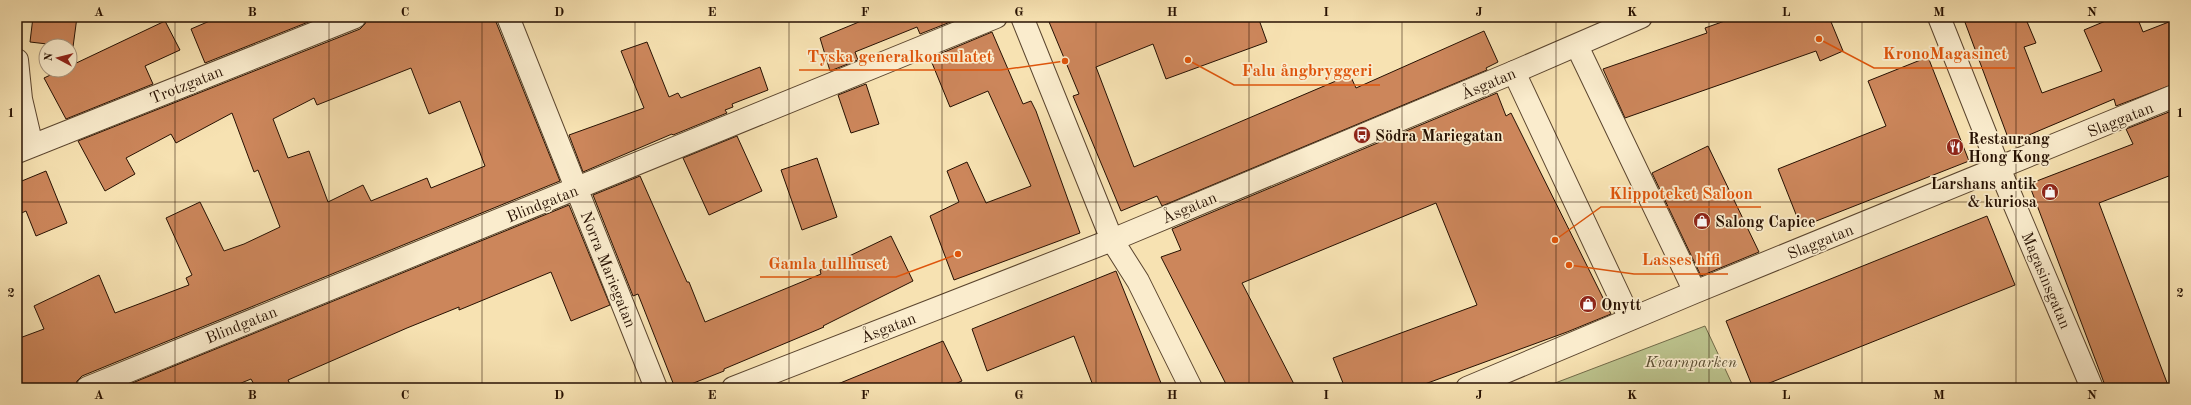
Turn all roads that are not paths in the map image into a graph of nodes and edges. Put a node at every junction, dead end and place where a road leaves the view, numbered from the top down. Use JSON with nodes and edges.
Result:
{"nodes":[{"id":1,"x":354,"y":17,"type":"edge"},
{"id":2,"x":508,"y":17,"type":"edge"},
{"id":3,"x":996,"y":17,"type":"edge"},
{"id":4,"x":1022,"y":17,"type":"edge"},
{"id":5,"x":1641,"y":17,"type":"edge"},
{"id":6,"x":1939,"y":17,"type":"edge"},
{"id":7,"x":1577,"y":46,"type":"junction"},
{"id":8,"x":17,"y":60,"type":"edge"},
{"id":9,"x":1514,"y":72,"type":"junction"},
{"id":10,"x":2174,"y":96,"type":"edge"},
{"id":11,"x":24,"y":149,"type":"edge"},
{"id":12,"x":1999,"y":168,"type":"junction"},
{"id":13,"x":577,"y":188,"type":"junction"},
{"id":14,"x":1112,"y":240,"type":"junction"},
{"id":15,"x":1688,"y":294,"type":"junction"},
{"id":16,"x":1630,"y":319,"type":"junction"},
{"id":17,"x":87,"y":388,"type":"edge"},
{"id":18,"x":656,"y":388,"type":"edge"},
{"id":19,"x":733,"y":388,"type":"edge"},
{"id":20,"x":1191,"y":388,"type":"edge"},
{"id":21,"x":1467,"y":388,"type":"edge"},
{"id":22,"x":2092,"y":388,"type":"edge"}],
"edges":[{"from":1,"to":11,"type":"street","name":"Trotzgatan"},
{"from":2,"to":13,"type":"street","name":"Norra Mariegatan"},
{"from":3,"to":13,"type":"street","name":"Blindgatan"},
{"from":4,"to":14,"type":"street"},
{"from":5,"to":7,"type":"street","name":"Åsgatan"},
{"from":6,"to":12,"type":"street","name":"Magasinsgatan"},
{"from":7,"to":9,"type":"street","name":"Åsgatan"},
{"from":7,"to":15,"type":"street"},
{"from":8,"to":11,"type":"street"},
{"from":9,"to":14,"type":"street","name":"Åsgatan"},
{"from":9,"to":16,"type":"street"},
{"from":10,"to":12,"type":"street","name":"Slaggatan"},
{"from":12,"to":15,"type":"street","name":"Slaggatan"},
{"from":12,"to":22,"type":"street","name":"Magasinsgatan"},
{"from":13,"to":17,"type":"street","name":"Blindgatan"},
{"from":13,"to":18,"type":"street","name":"Norra Mariegatan"},
{"from":14,"to":19,"type":"street","name":"Åsgatan"},
{"from":14,"to":20,"type":"street"},
{"from":15,"to":16,"type":"street","name":"Slaggatan"},
{"from":16,"to":21,"type":"street","name":"Slaggatan"}]}
